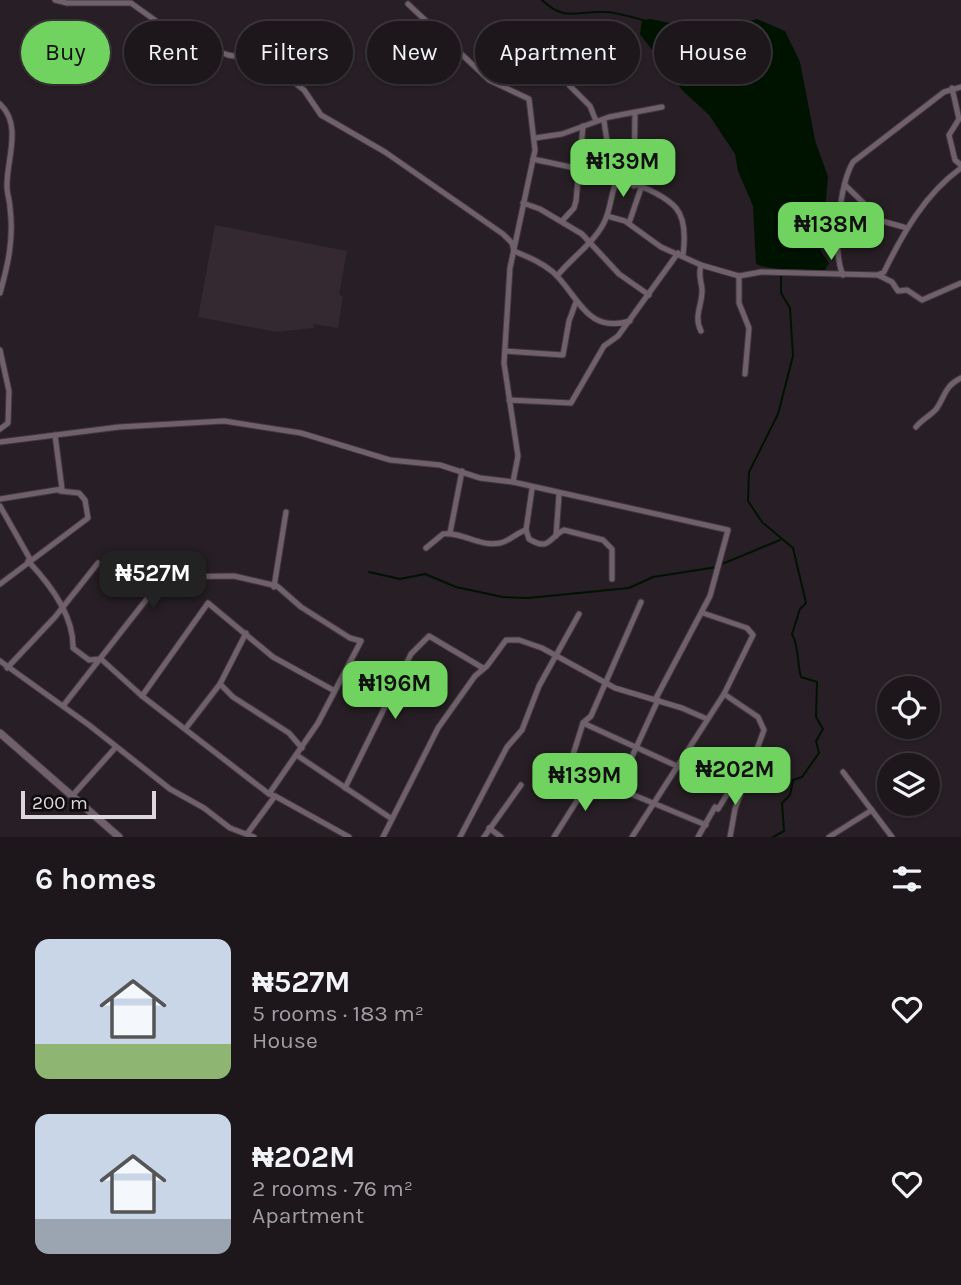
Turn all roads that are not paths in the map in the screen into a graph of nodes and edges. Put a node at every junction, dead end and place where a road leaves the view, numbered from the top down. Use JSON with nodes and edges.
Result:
{"nodes":[{"id":1,"x":55,"y":0,"type":"edge"},
{"id":2,"x":408,"y":5,"type":"dead end"},
{"id":3,"x":569,"y":85,"type":"dead end"},
{"id":4,"x":961,"y":87,"type":"edge"},
{"id":5,"x":952,"y":88,"type":"junction"},
{"id":6,"x":0,"y":104,"type":"edge"},
{"id":7,"x":662,"y":107,"type":"dead end"},
{"id":8,"x":635,"y":113,"type":"junction"},
{"id":9,"x":596,"y":121,"type":"junction"},
{"id":10,"x":604,"y":121,"type":"junction"},
{"id":11,"x":583,"y":126,"type":"junction"},
{"id":12,"x":535,"y":138,"type":"junction"},
{"id":13,"x":533,"y":159,"type":"junction"},
{"id":14,"x":961,"y":167,"type":"edge"},
{"id":15,"x":580,"y":169,"type":"junction"},
{"id":16,"x":607,"y":175,"type":"junction"},
{"id":17,"x":617,"y":180,"type":"junction"},
{"id":18,"x":845,"y":185,"type":"junction"},
{"id":19,"x":637,"y":187,"type":"junction"},
{"id":20,"x":9,"y":201,"type":"junction"},
{"id":21,"x":0,"y":203,"type":"edge"},
{"id":22,"x":523,"y":203,"type":"junction"},
{"id":23,"x":607,"y":216,"type":"junction"},
{"id":24,"x":562,"y":221,"type":"junction"},
{"id":25,"x":629,"y":223,"type":"junction"},
{"id":26,"x":907,"y":228,"type":"junction"},
{"id":27,"x":591,"y":242,"type":"junction"},
{"id":28,"x":514,"y":251,"type":"junction"},
{"id":29,"x":0,"y":254,"type":"edge"},
{"id":30,"x":681,"y":254,"type":"junction"},
{"id":31,"x":10,"y":256,"type":"junction"},
{"id":32,"x":701,"y":265,"type":"junction"},
{"id":33,"x":843,"y":275,"type":"junction"},
{"id":34,"x":878,"y":275,"type":"junction"},
{"id":35,"x":557,"y":276,"type":"junction"},
{"id":36,"x":739,"y":276,"type":"junction"},
{"id":37,"x":961,"y":283,"type":"edge"},
{"id":38,"x":0,"y":293,"type":"edge"},
{"id":39,"x":649,"y":295,"type":"junction"},
{"id":40,"x":576,"y":302,"type":"junction"},
{"id":41,"x":629,"y":321,"type":"junction"},
{"id":42,"x":701,"y":331,"type":"dead end"},
{"id":43,"x":0,"y":351,"type":"edge"},
{"id":44,"x":505,"y":351,"type":"junction"},
{"id":45,"x":745,"y":374,"type":"dead end"},
{"id":46,"x":961,"y":378,"type":"edge"},
{"id":47,"x":509,"y":400,"type":"junction"},
{"id":48,"x":916,"y":427,"type":"dead end"},
{"id":49,"x":0,"y":429,"type":"edge"},
{"id":50,"x":55,"y":435,"type":"junction"},
{"id":51,"x":0,"y":442,"type":"edge"},
{"id":52,"x":461,"y":471,"type":"junction"},
{"id":53,"x":513,"y":482,"type":"junction"},
{"id":54,"x":532,"y":489,"type":"junction"},
{"id":55,"x":60,"y":491,"type":"junction"},
{"id":56,"x":559,"y":495,"type":"junction"},
{"id":57,"x":0,"y":499,"type":"edge"},
{"id":58,"x":0,"y":506,"type":"edge"},
{"id":59,"x":286,"y":512,"type":"dead end"},
{"id":60,"x":526,"y":530,"type":"junction"},
{"id":61,"x":450,"y":533,"type":"junction"},
{"id":62,"x":556,"y":536,"type":"junction"},
{"id":63,"x":426,"y":548,"type":"dead end"},
{"id":64,"x":29,"y":560,"type":"junction"},
{"id":65,"x":98,"y":563,"type":"dead end"},
{"id":66,"x":612,"y":579,"type":"dead end"},
{"id":67,"x":0,"y":584,"type":"edge"},
{"id":68,"x":274,"y":587,"type":"junction"},
{"id":69,"x":641,"y":602,"type":"dead end"},
{"id":70,"x":62,"y":608,"type":"junction"},
{"id":71,"x":703,"y":613,"type":"junction"},
{"id":72,"x":579,"y":614,"type":"dead end"},
{"id":73,"x":246,"y":634,"type":"junction"},
{"id":74,"x":556,"y":657,"type":"junction"},
{"id":75,"x":101,"y":659,"type":"junction"},
{"id":76,"x":0,"y":661,"type":"edge"},
{"id":77,"x":7,"y":668,"type":"junction"},
{"id":78,"x":483,"y":669,"type":"junction"},
{"id":79,"x":605,"y":682,"type":"junction"},
{"id":80,"x":220,"y":684,"type":"junction"},
{"id":81,"x":333,"y":690,"type":"junction"},
{"id":82,"x":724,"y":694,"type":"junction"},
{"id":83,"x":142,"y":696,"type":"junction"},
{"id":84,"x":657,"y":700,"type":"junction"},
{"id":85,"x":63,"y":706,"type":"junction"},
{"id":86,"x":707,"y":719,"type":"junction"},
{"id":87,"x":583,"y":723,"type":"junction"},
{"id":88,"x":186,"y":728,"type":"junction"},
{"id":89,"x":0,"y":733,"type":"edge"},
{"id":90,"x":117,"y":747,"type":"junction"},
{"id":91,"x":302,"y":748,"type":"junction"},
{"id":92,"x":637,"y":749,"type":"junction"},
{"id":93,"x":298,"y":756,"type":"junction"},
{"id":94,"x":753,"y":758,"type":"junction"},
{"id":95,"x":679,"y":767,"type":"junction"},
{"id":96,"x":844,"y":772,"type":"dead end"},
{"id":97,"x":588,"y":773,"type":"junction"},
{"id":98,"x":521,"y":785,"type":"dead end"},
{"id":99,"x":618,"y":787,"type":"junction"},
{"id":100,"x":345,"y":788,"type":"junction"},
{"id":101,"x":272,"y":795,"type":"junction"},
{"id":102,"x":72,"y":796,"type":"junction"},
{"id":103,"x":657,"y":803,"type":"junction"},
{"id":104,"x":872,"y":810,"type":"junction"},
{"id":105,"x":392,"y":819,"type":"junction"},
{"id":106,"x":706,"y":825,"type":"junction"},
{"id":107,"x":489,"y":828,"type":"junction"},
{"id":108,"x":250,"y":836,"type":"edge"},
{"id":109,"x":118,"y":837,"type":"edge"},
{"id":110,"x":349,"y":837,"type":"edge"},
{"id":111,"x":383,"y":837,"type":"edge"},
{"id":112,"x":460,"y":837,"type":"edge"},
{"id":113,"x":484,"y":837,"type":"edge"},
{"id":114,"x":501,"y":837,"type":"edge"},
{"id":115,"x":554,"y":837,"type":"edge"},
{"id":116,"x":632,"y":837,"type":"edge"},
{"id":117,"x":698,"y":837,"type":"edge"},
{"id":118,"x":730,"y":837,"type":"edge"},
{"id":119,"x":829,"y":837,"type":"edge"},
{"id":120,"x":892,"y":837,"type":"edge"}],
"edges":[{"from":1,"to":28,"type":"street"},
{"from":2,"to":12,"type":"street"},
{"from":3,"to":9,"type":"street"},
{"from":4,"to":5,"type":"street"},
{"from":5,"to":14,"type":"street"},
{"from":5,"to":18,"type":"street"},
{"from":6,"to":20,"type":"street"},
{"from":7,"to":8,"type":"street"},
{"from":8,"to":10,"type":"street"},
{"from":8,"to":19,"type":"street"},
{"from":9,"to":10,"type":"street"},
{"from":9,"to":11,"type":"street"},
{"from":10,"to":16,"type":"street"},
{"from":11,"to":12,"type":"street"},
{"from":11,"to":15,"type":"street"},
{"from":12,"to":13,"type":"street"},
{"from":13,"to":15,"type":"street"},
{"from":13,"to":22,"type":"street"},
{"from":14,"to":26,"type":"street"},
{"from":15,"to":16,"type":"street"},
{"from":15,"to":24,"type":"street"},
{"from":16,"to":17,"type":"street"},
{"from":17,"to":19,"type":"street"},
{"from":17,"to":23,"type":"street"},
{"from":18,"to":26,"type":"street"},
{"from":18,"to":33,"type":"street"},
{"from":19,"to":25,"type":"street"},
{"from":19,"to":30,"type":"street"},
{"from":20,"to":21,"type":"street"},
{"from":20,"to":31,"type":"street"},
{"from":22,"to":24,"type":"street"},
{"from":22,"to":28,"type":"street"},
{"from":23,"to":25,"type":"street"},
{"from":23,"to":27,"type":"street"},
{"from":24,"to":27,"type":"street"},
{"from":25,"to":30,"type":"street"},
{"from":26,"to":34,"type":"street"},
{"from":27,"to":35,"type":"street"},
{"from":27,"to":39,"type":"street"},
{"from":28,"to":35,"type":"street"},
{"from":28,"to":44,"type":"street"},
{"from":29,"to":31,"type":"street"},
{"from":30,"to":32,"type":"street"},
{"from":30,"to":39,"type":"street"},
{"from":31,"to":38,"type":"street"},
{"from":32,"to":36,"type":"street"},
{"from":32,"to":42,"type":"street"},
{"from":33,"to":34,"type":"street"},
{"from":33,"to":36,"type":"street"},
{"from":34,"to":37,"type":"street"},
{"from":35,"to":40,"type":"street"},
{"from":36,"to":45,"type":"street"},
{"from":39,"to":41,"type":"street"},
{"from":40,"to":41,"type":"street"},
{"from":40,"to":44,"type":"street"},
{"from":41,"to":47,"type":"street"},
{"from":43,"to":49,"type":"street"},
{"from":44,"to":47,"type":"street"},
{"from":46,"to":48,"type":"street"},
{"from":47,"to":53,"type":"street"},
{"from":50,"to":51,"type":"street"},
{"from":50,"to":52,"type":"street"},
{"from":50,"to":55,"type":"street"},
{"from":52,"to":53,"type":"street"},
{"from":52,"to":61,"type":"street"},
{"from":53,"to":54,"type":"street"},
{"from":54,"to":56,"type":"street"},
{"from":54,"to":60,"type":"street"},
{"from":55,"to":57,"type":"street"},
{"from":55,"to":64,"type":"street"},
{"from":56,"to":62,"type":"street"},
{"from":56,"to":71,"type":"street"},
{"from":58,"to":64,"type":"street"},
{"from":59,"to":68,"type":"street"},
{"from":60,"to":61,"type":"street"},
{"from":60,"to":62,"type":"street"},
{"from":61,"to":63,"type":"street"},
{"from":62,"to":66,"type":"street"},
{"from":64,"to":67,"type":"street"},
{"from":64,"to":70,"type":"street"},
{"from":65,"to":70,"type":"street"},
{"from":68,"to":75,"type":"street"},
{"from":68,"to":81,"type":"street"},
{"from":69,"to":79,"type":"street"},
{"from":70,"to":75,"type":"street"},
{"from":70,"to":77,"type":"street"},
{"from":71,"to":82,"type":"street"},
{"from":71,"to":84,"type":"street"},
{"from":72,"to":74,"type":"street"},
{"from":73,"to":80,"type":"street"},
{"from":73,"to":81,"type":"street"},
{"from":73,"to":83,"type":"street"},
{"from":74,"to":78,"type":"street"},
{"from":74,"to":79,"type":"street"},
{"from":74,"to":112,"type":"street"},
{"from":75,"to":83,"type":"street"},
{"from":75,"to":85,"type":"street"},
{"from":76,"to":77,"type":"street"},
{"from":77,"to":85,"type":"street"},
{"from":78,"to":100,"type":"street"},
{"from":78,"to":105,"type":"street"},
{"from":79,"to":84,"type":"street"},
{"from":79,"to":87,"type":"street"},
{"from":80,"to":88,"type":"street"},
{"from":80,"to":91,"type":"street"},
{"from":81,"to":91,"type":"street"},
{"from":82,"to":86,"type":"street"},
{"from":82,"to":94,"type":"street"},
{"from":83,"to":88,"type":"street"},
{"from":84,"to":86,"type":"street"},
{"from":84,"to":92,"type":"street"},
{"from":85,"to":90,"type":"street"},
{"from":86,"to":95,"type":"street"},
{"from":87,"to":92,"type":"street"},
{"from":87,"to":97,"type":"street"},
{"from":88,"to":101,"type":"street"},
{"from":89,"to":102,"type":"street"},
{"from":90,"to":102,"type":"street"},
{"from":90,"to":108,"type":"street"},
{"from":91,"to":93,"type":"street"},
{"from":92,"to":95,"type":"street"},
{"from":92,"to":99,"type":"street"},
{"from":93,"to":100,"type":"street"},
{"from":93,"to":101,"type":"street"},
{"from":94,"to":106,"type":"street"},
{"from":94,"to":118,"type":"street"},
{"from":95,"to":103,"type":"street"},
{"from":96,"to":104,"type":"street"},
{"from":97,"to":99,"type":"street"},
{"from":97,"to":115,"type":"street"},
{"from":98,"to":107,"type":"street"},
{"from":99,"to":103,"type":"street"},
{"from":100,"to":105,"type":"street"},
{"from":101,"to":108,"type":"street"},
{"from":101,"to":110,"type":"street"},
{"from":102,"to":109,"type":"street"},
{"from":103,"to":106,"type":"street"},
{"from":103,"to":116,"type":"street"},
{"from":104,"to":119,"type":"street"},
{"from":104,"to":120,"type":"street"},
{"from":105,"to":111,"type":"street"},
{"from":106,"to":117,"type":"street"},
{"from":107,"to":113,"type":"street"},
{"from":107,"to":114,"type":"street"}]}
